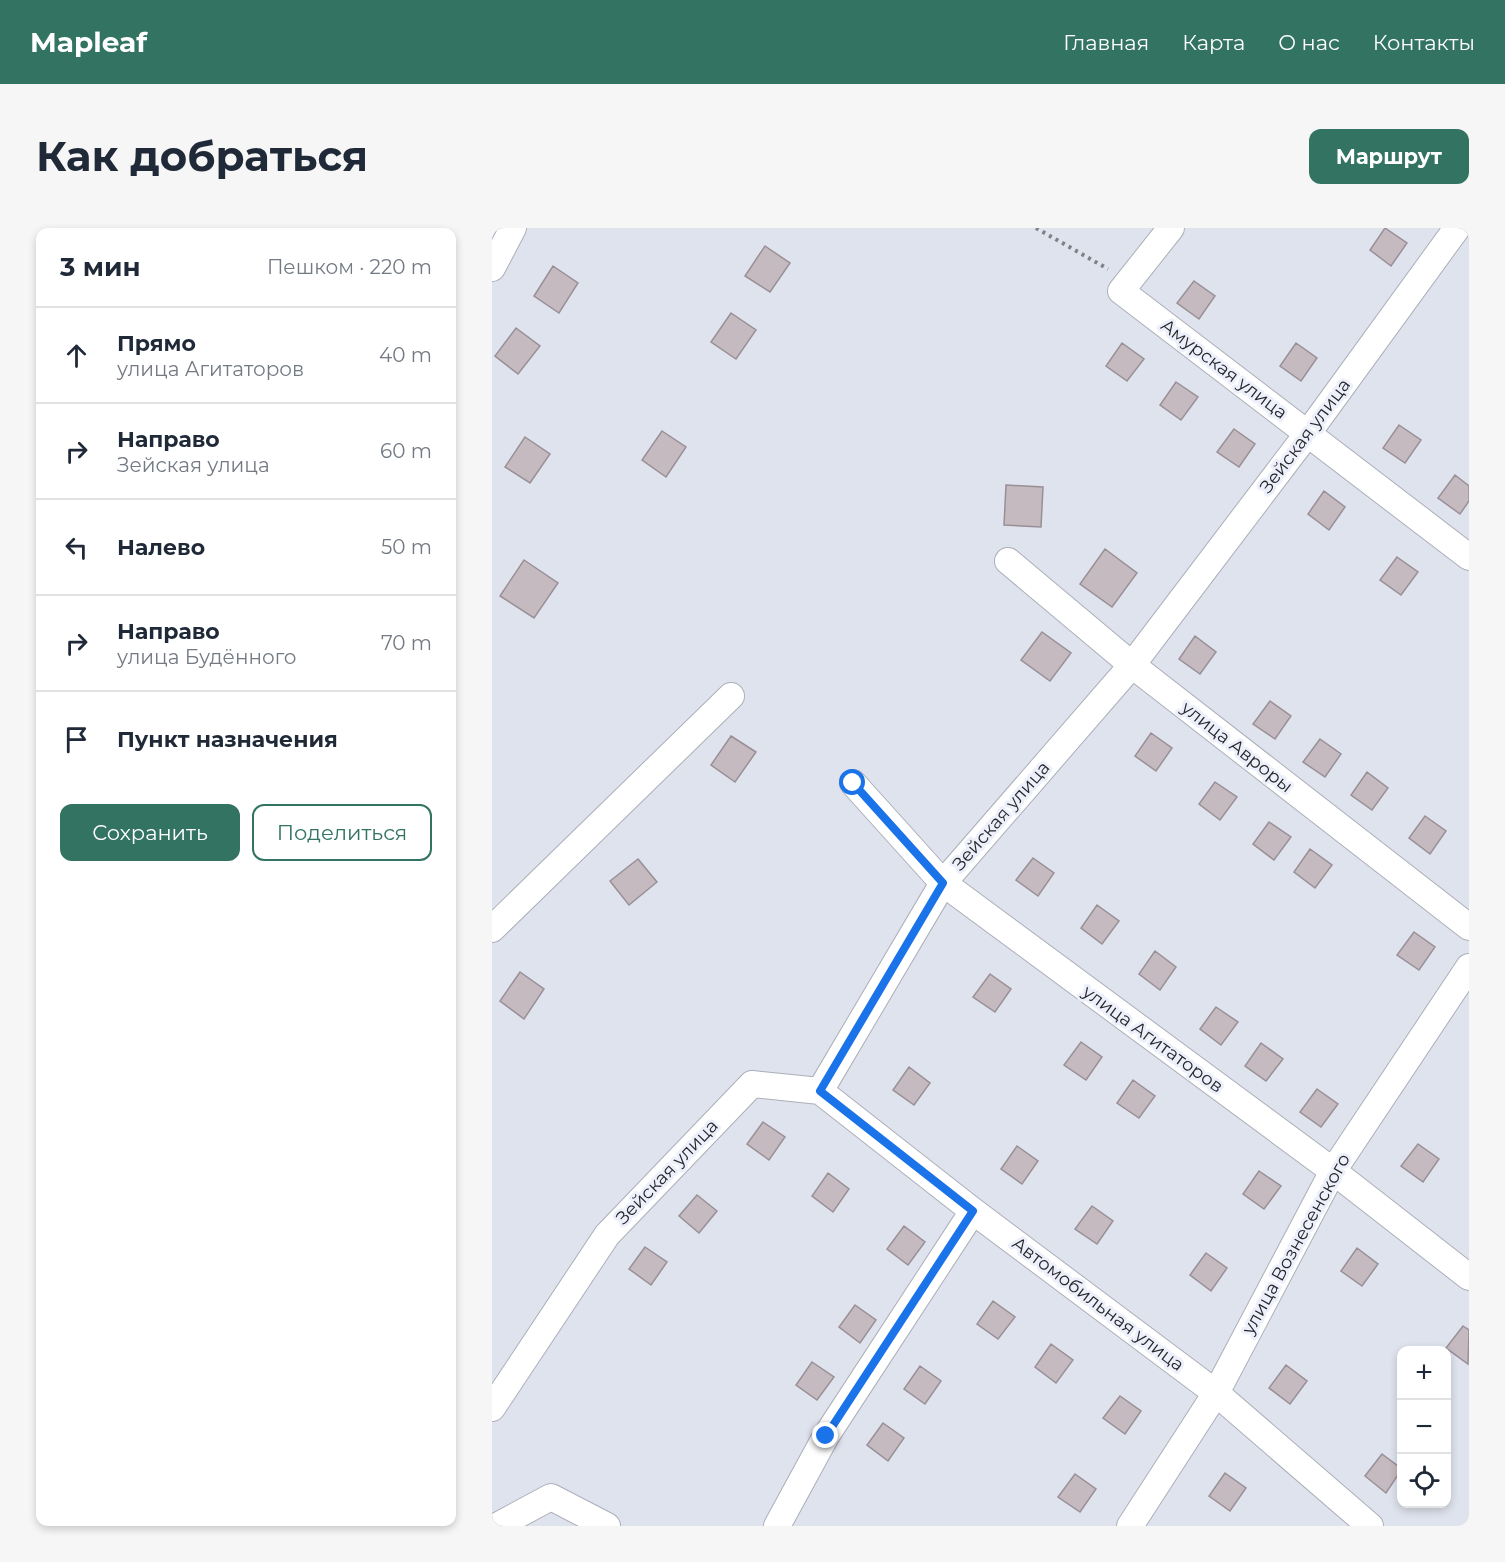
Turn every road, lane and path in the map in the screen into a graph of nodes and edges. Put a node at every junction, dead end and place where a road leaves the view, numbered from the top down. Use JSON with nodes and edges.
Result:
{"nodes":[{"id":1,"x":513,"y":228,"type":"edge"},
{"id":2,"x":1036,"y":228,"type":"edge"},
{"id":3,"x":1171,"y":228,"type":"edge"},
{"id":4,"x":1457,"y":228,"type":"edge"},
{"id":5,"x":492,"y":268,"type":"edge"},
{"id":6,"x":1121,"y":291,"type":"junction"},
{"id":7,"x":1308,"y":433,"type":"junction"},
{"id":8,"x":1469,"y":557,"type":"edge"},
{"id":9,"x":1008,"y":561,"type":"dead end"},
{"id":10,"x":1132,"y":665,"type":"junction"},
{"id":11,"x":731,"y":696,"type":"dead end"},
{"id":12,"x":853,"y":783,"type":"dead end"},
{"id":13,"x":943,"y":883,"type":"junction"},
{"id":14,"x":1469,"y":927,"type":"edge"},
{"id":15,"x":492,"y":929,"type":"edge"},
{"id":16,"x":1469,"y":967,"type":"edge"},
{"id":17,"x":820,"y":1091,"type":"junction"},
{"id":18,"x":1334,"y":1171,"type":"junction"},
{"id":19,"x":973,"y":1211,"type":"junction"},
{"id":20,"x":1469,"y":1277,"type":"edge"},
{"id":21,"x":1216,"y":1393,"type":"junction"},
{"id":22,"x":492,"y":1408,"type":"edge"},
{"id":23,"x":497,"y":1526,"type":"edge"},
{"id":24,"x":607,"y":1526,"type":"edge"},
{"id":25,"x":777,"y":1526,"type":"edge"},
{"id":26,"x":1130,"y":1526,"type":"edge"},
{"id":27,"x":1370,"y":1526,"type":"edge"}],
"edges":[{"from":1,"to":5,"type":"street"},
{"from":2,"to":6,"type":"path"},
{"from":3,"to":6,"type":"street"},
{"from":4,"to":7,"type":"street","name":"Зейская улица"},
{"from":6,"to":7,"type":"street","name":"Амурская улица"},
{"from":7,"to":8,"type":"street","name":"Амурская улица"},
{"from":7,"to":10,"type":"street","name":"Зейская улица"},
{"from":9,"to":10,"type":"street","name":"улица Авроры"},
{"from":10,"to":13,"type":"street","name":"Зейская улица"},
{"from":10,"to":14,"type":"street","name":"улица Авроры"},
{"from":11,"to":15,"type":"street"},
{"from":12,"to":13,"type":"street","name":"улица Агитаторов"},
{"from":13,"to":17,"type":"street","name":"Зейская улица"},
{"from":13,"to":18,"type":"street","name":"улица Агитаторов"},
{"from":16,"to":18,"type":"street","name":"улица Вознесенского"},
{"from":17,"to":19,"type":"street","name":"Автомобильная улица"},
{"from":17,"to":22,"type":"street","name":"Зейская улица"},
{"from":18,"to":20,"type":"street","name":"улица Агитаторов"},
{"from":18,"to":21,"type":"street","name":"улица Вознесенского"},
{"from":19,"to":21,"type":"street","name":"Автомобильная улица"},
{"from":19,"to":25,"type":"street"},
{"from":21,"to":26,"type":"street","name":"улица Вознесенского"},
{"from":21,"to":27,"type":"street","name":"Автомобильная улица"},
{"from":23,"to":24,"type":"street"}]}
